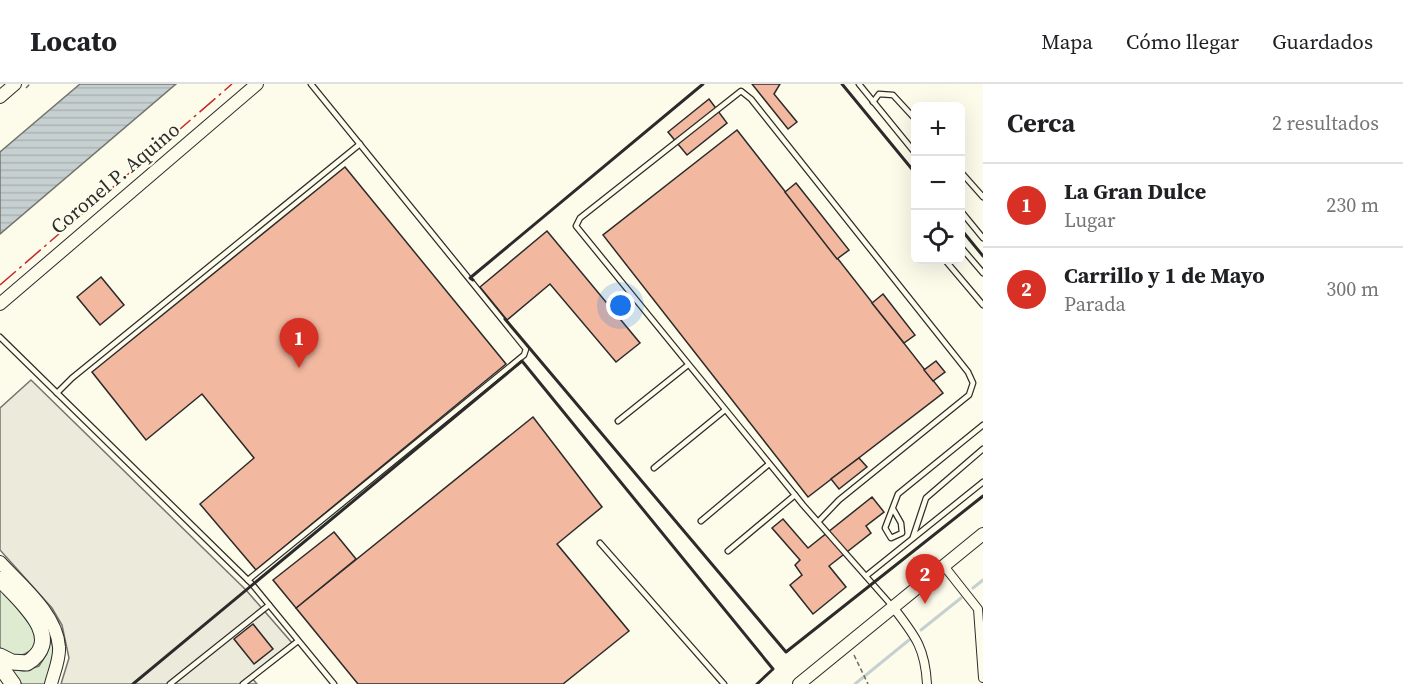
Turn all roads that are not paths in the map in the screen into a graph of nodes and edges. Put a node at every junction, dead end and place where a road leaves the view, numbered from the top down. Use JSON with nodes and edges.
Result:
{"nodes":[{"id":1,"x":15,"y":84,"type":"edge"},
{"id":2,"x":256,"y":84,"type":"edge"},
{"id":3,"x":311,"y":84,"type":"edge"},
{"id":4,"x":859,"y":84,"type":"edge"},
{"id":5,"x":0,"y":97,"type":"edge"},
{"id":6,"x":873,"y":102,"type":"junction"},
{"id":7,"x":911,"y":115,"type":"edge"},
{"id":8,"x":360,"y":144,"type":"junction"},
{"id":9,"x":911,"y":149,"type":"edge"},
{"id":10,"x":965,"y":177,"type":"edge"},
{"id":11,"x":983,"y":197,"type":"edge"},
{"id":12,"x":965,"y":216,"type":"edge"},
{"id":13,"x":983,"y":238,"type":"edge"},
{"id":14,"x":965,"y":252,"type":"edge"},
{"id":15,"x":948,"y":264,"type":"edge"},
{"id":16,"x":983,"y":273,"type":"edge"},
{"id":17,"x":0,"y":304,"type":"edge"},
{"id":18,"x":983,"y":305,"type":"edge"},
{"id":19,"x":0,"y":337,"type":"edge"},
{"id":20,"x":688,"y":365,"type":"junction"},
{"id":21,"x":57,"y":393,"type":"junction"},
{"id":22,"x":725,"y":410,"type":"junction"},
{"id":23,"x":618,"y":421,"type":"dead end"},
{"id":24,"x":983,"y":424,"type":"edge"},
{"id":25,"x":983,"y":449,"type":"edge"},
{"id":26,"x":769,"y":464,"type":"junction"},
{"id":27,"x":654,"y":468,"type":"dead end"},
{"id":28,"x":983,"y":482,"type":"edge"},
{"id":29,"x":795,"y":495,"type":"junction"},
{"id":30,"x":893,"y":509,"type":"junction"},
{"id":31,"x":701,"y":521,"type":"dead end"},
{"id":32,"x":818,"y":522,"type":"junction"},
{"id":33,"x":983,"y":534,"type":"edge"},
{"id":34,"x":913,"y":537,"type":"junction"},
{"id":35,"x":600,"y":543,"type":"dead end"},
{"id":36,"x":728,"y":551,"type":"dead end"},
{"id":37,"x":0,"y":562,"type":"edge"},
{"id":38,"x":944,"y":566,"type":"junction"},
{"id":39,"x":866,"y":576,"type":"junction"},
{"id":40,"x":0,"y":579,"type":"edge"},
{"id":41,"x":248,"y":580,"type":"junction"},
{"id":42,"x":269,"y":604,"type":"junction"},
{"id":43,"x":893,"y":607,"type":"junction"},
{"id":44,"x":298,"y":640,"type":"junction"},
{"id":45,"x":0,"y":656,"type":"edge"},
{"id":46,"x":0,"y":666,"type":"edge"},
{"id":47,"x":983,"y":678,"type":"edge"},
{"id":48,"x":13,"y":684,"type":"edge"},
{"id":49,"x":51,"y":684,"type":"edge"},
{"id":50,"x":170,"y":684,"type":"edge"},
{"id":51,"x":243,"y":684,"type":"edge"},
{"id":52,"x":334,"y":684,"type":"edge"},
{"id":53,"x":724,"y":684,"type":"edge"},
{"id":54,"x":798,"y":684,"type":"edge"},
{"id":55,"x":927,"y":684,"type":"edge"}],
"edges":[{"from":1,"to":5,"type":"street"},
{"from":2,"to":17,"type":"street","name":"Coronel P. Aquino"},
{"from":3,"to":8,"type":"lane"},
{"from":4,"to":6,"type":"lane"},
{"from":6,"to":7,"type":"lane"},
{"from":6,"to":9,"type":"lane"},
{"from":8,"to":21,"type":"lane"},
{"from":8,"to":41,"type":"lane"},
{"from":10,"to":11,"type":"lane"},
{"from":12,"to":13,"type":"lane"},
{"from":14,"to":16,"type":"lane"},
{"from":15,"to":18,"type":"lane"},
{"from":19,"to":21,"type":"lane"},
{"from":20,"to":22,"type":"lane"},
{"from":20,"to":23,"type":"lane"},
{"from":20,"to":32,"type":"lane"},
{"from":21,"to":41,"type":"lane"},
{"from":22,"to":26,"type":"lane"},
{"from":22,"to":27,"type":"lane"},
{"from":24,"to":30,"type":"lane"},
{"from":25,"to":34,"type":"lane"},
{"from":26,"to":29,"type":"lane"},
{"from":26,"to":31,"type":"lane"},
{"from":28,"to":34,"type":"lane"},
{"from":29,"to":32,"type":"lane"},
{"from":29,"to":36,"type":"lane"},
{"from":30,"to":30,"type":"lane"},
{"from":32,"to":39,"type":"lane"},
{"from":33,"to":38,"type":"street"},
{"from":34,"to":39,"type":"lane"},
{"from":35,"to":53,"type":"lane"},
{"from":37,"to":49,"type":"street"},
{"from":38,"to":43,"type":"street"},
{"from":38,"to":47,"type":"street"},
{"from":39,"to":43,"type":"lane"},
{"from":40,"to":45,"type":"highway"},
{"from":41,"to":42,"type":"lane"},
{"from":42,"to":44,"type":"lane"},
{"from":42,"to":50,"type":"lane"},
{"from":43,"to":54,"type":"street"},
{"from":43,"to":55,"type":"street"},
{"from":44,"to":51,"type":"lane"},
{"from":44,"to":52,"type":"lane"},
{"from":46,"to":48,"type":"highway"}]}
